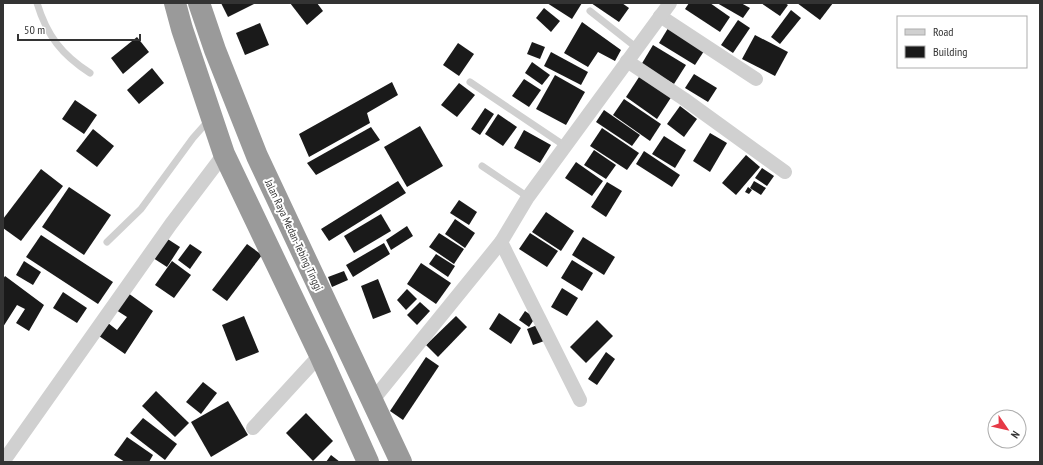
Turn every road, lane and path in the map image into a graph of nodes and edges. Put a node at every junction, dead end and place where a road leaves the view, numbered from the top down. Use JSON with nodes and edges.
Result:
{"nodes":[{"id":1,"x":37,"y":3,"type":"edge"},
{"id":2,"x":175,"y":3,"type":"edge"},
{"id":3,"x":200,"y":3,"type":"edge"},
{"id":4,"x":669,"y":3,"type":"edge"},
{"id":5,"x":590,"y":11,"type":"dead end"},
{"id":6,"x":660,"y":16,"type":"junction"},
{"id":7,"x":637,"y":48,"type":"junction"},
{"id":8,"x":627,"y":61,"type":"junction"},
{"id":9,"x":90,"y":73,"type":"dead end"},
{"id":10,"x":756,"y":79,"type":"dead end"},
{"id":11,"x":470,"y":82,"type":"dead end"},
{"id":12,"x":211,"y":118,"type":"junction"},
{"id":13,"x":565,"y":146,"type":"junction"},
{"id":14,"x":224,"y":154,"type":"junction"},
{"id":15,"x":482,"y":166,"type":"dead end"},
{"id":16,"x":785,"y":172,"type":"dead end"},
{"id":17,"x":528,"y":196,"type":"junction"},
{"id":18,"x":107,"y":242,"type":"dead end"},
{"id":19,"x":501,"y":242,"type":"junction"},
{"id":20,"x":320,"y":355,"type":"junction"},
{"id":21,"x":580,"y":400,"type":"dead end"},
{"id":22,"x":372,"y":401,"type":"junction"},
{"id":23,"x":253,"y":428,"type":"dead end"},
{"id":24,"x":3,"y":462,"type":"edge"},
{"id":25,"x":368,"y":462,"type":"edge"},
{"id":26,"x":401,"y":462,"type":"edge"}],
"edges":[{"from":1,"to":9,"type":"lane"},
{"from":2,"to":12,"type":"highway"},
{"from":3,"to":22,"type":"highway","name":"Jalan Raya Medan-Tebing Tinggi"},
{"from":4,"to":6,"type":"street"},
{"from":5,"to":7,"type":"lane"},
{"from":6,"to":7,"type":"street"},
{"from":6,"to":10,"type":"street"},
{"from":7,"to":8,"type":"street"},
{"from":8,"to":13,"type":"street"},
{"from":8,"to":16,"type":"street"},
{"from":11,"to":13,"type":"lane"},
{"from":12,"to":14,"type":"highway"},
{"from":12,"to":18,"type":"lane"},
{"from":13,"to":17,"type":"street"},
{"from":14,"to":20,"type":"highway"},
{"from":14,"to":24,"type":"street"},
{"from":15,"to":17,"type":"lane"},
{"from":17,"to":19,"type":"street"},
{"from":19,"to":21,"type":"street"},
{"from":19,"to":22,"type":"street"},
{"from":20,"to":23,"type":"street"},
{"from":20,"to":25,"type":"highway"},
{"from":22,"to":26,"type":"highway","name":"Jalan Raya Medan-Tebing Tinggi"}]}
